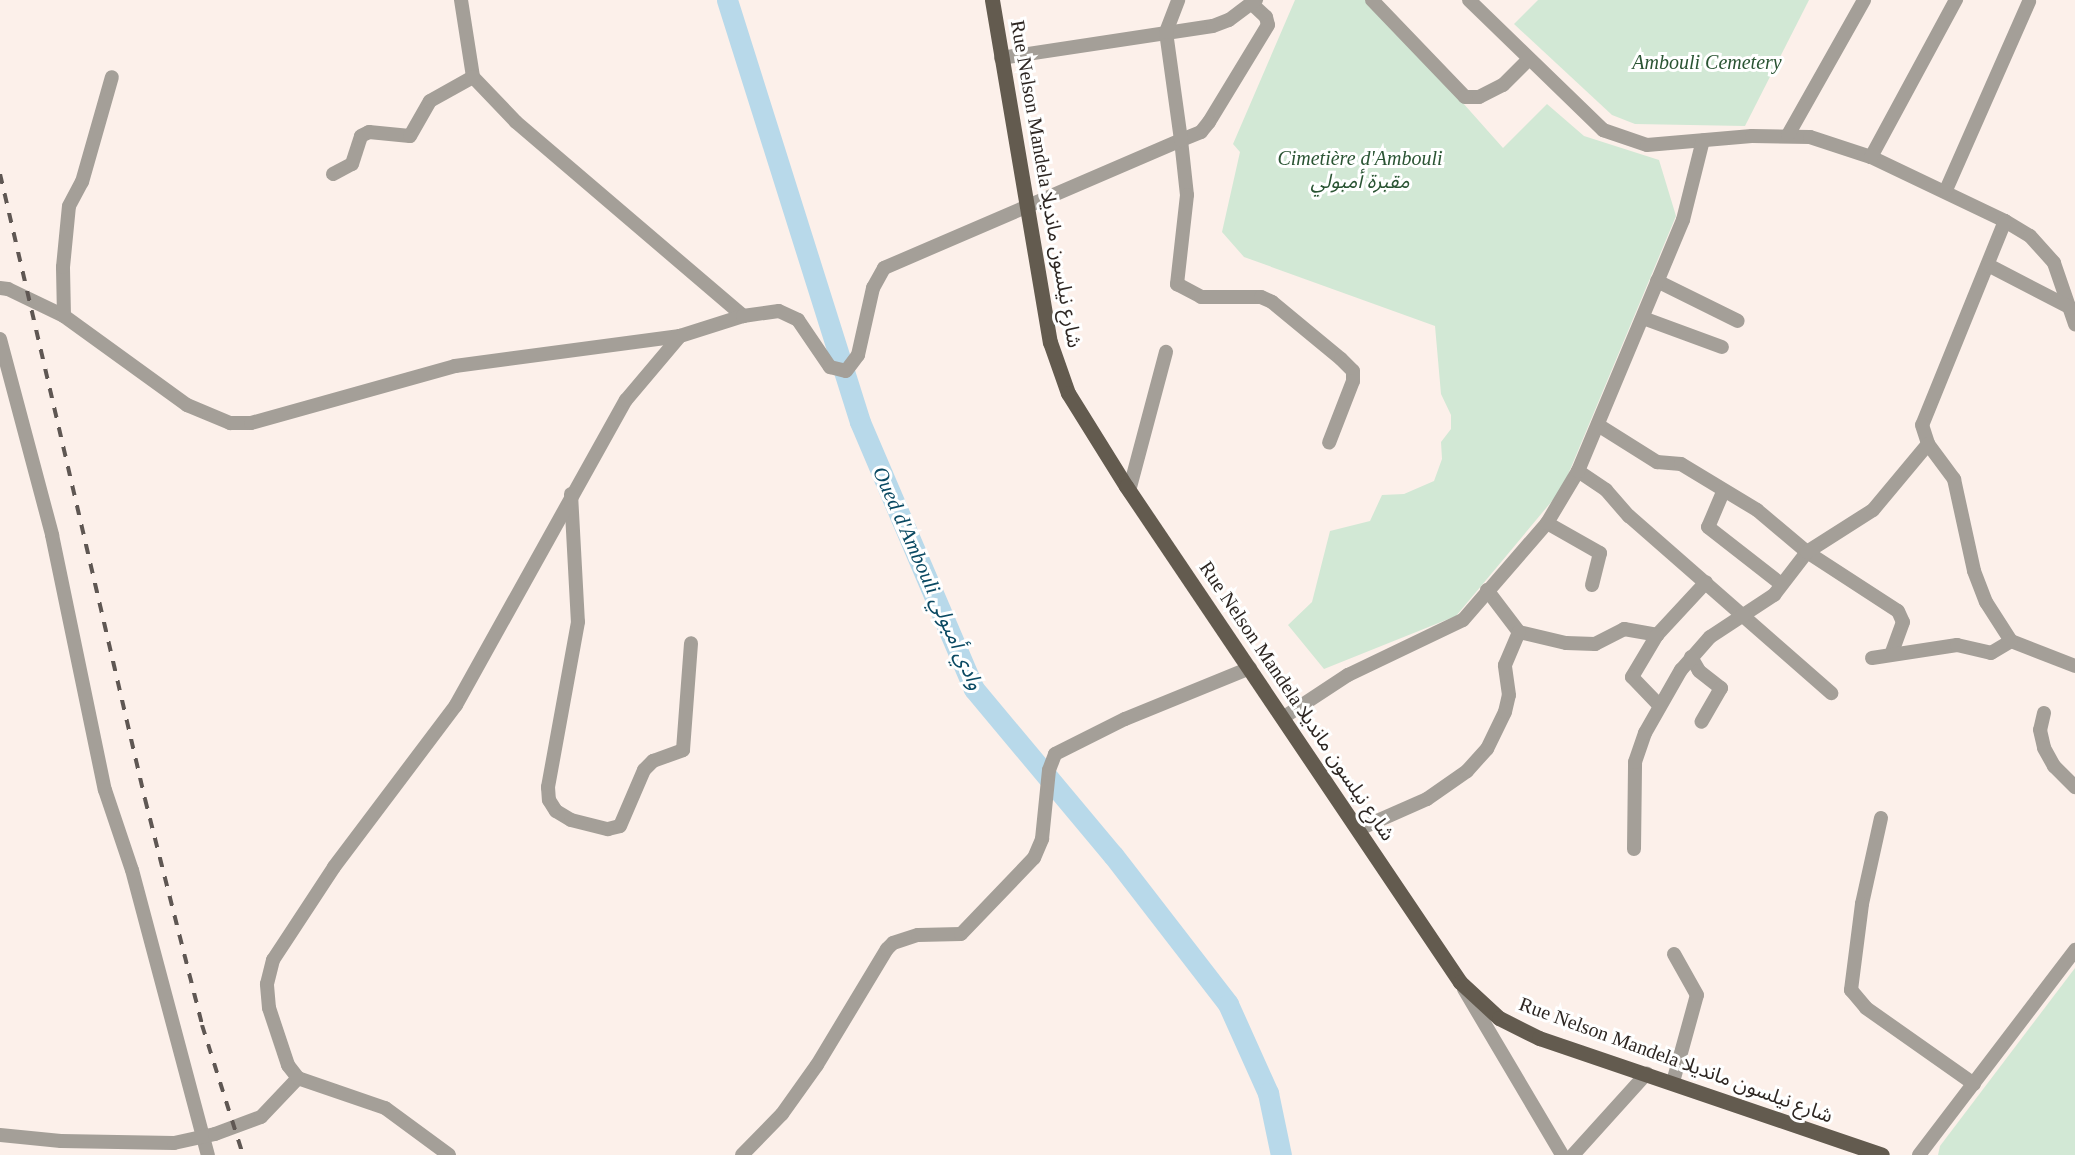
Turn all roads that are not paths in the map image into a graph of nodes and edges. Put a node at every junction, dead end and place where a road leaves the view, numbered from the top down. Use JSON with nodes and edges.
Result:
{"nodes":[{"id":1,"x":461,"y":0,"type":"edge"},
{"id":2,"x":992,"y":0,"type":"edge"},
{"id":3,"x":1178,"y":0,"type":"edge"},
{"id":4,"x":1372,"y":0,"type":"edge"},
{"id":5,"x":1469,"y":0,"type":"edge"},
{"id":6,"x":1864,"y":0,"type":"edge"},
{"id":7,"x":1956,"y":0,"type":"edge"},
{"id":8,"x":1254,"y":2,"type":"edge"},
{"id":9,"x":2029,"y":2,"type":"dead end"},
{"id":10,"x":1166,"y":32,"type":"junction"},
{"id":11,"x":1001,"y":58,"type":"junction"},
{"id":12,"x":1528,"y":60,"type":"junction"},
{"id":13,"x":112,"y":77,"type":"dead end"},
{"id":14,"x":473,"y":77,"type":"junction"},
{"id":15,"x":1788,"y":135,"type":"junction"},
{"id":16,"x":1181,"y":140,"type":"junction"},
{"id":17,"x":1703,"y":140,"type":"junction"},
{"id":18,"x":1872,"y":157,"type":"junction"},
{"id":19,"x":333,"y":174,"type":"dead end"},
{"id":20,"x":1946,"y":190,"type":"junction"},
{"id":21,"x":1026,"y":204,"type":"junction"},
{"id":22,"x":2005,"y":221,"type":"junction"},
{"id":23,"x":1988,"y":265,"type":"junction"},
{"id":24,"x":1657,"y":281,"type":"junction"},
{"id":25,"x":0,"y":288,"type":"edge"},
{"id":26,"x":2071,"y":308,"type":"junction"},
{"id":27,"x":64,"y":316,"type":"junction"},
{"id":28,"x":743,"y":316,"type":"junction"},
{"id":29,"x":1643,"y":318,"type":"junction"},
{"id":30,"x":1738,"y":321,"type":"dead end"},
{"id":31,"x":2075,"y":324,"type":"edge"},
{"id":32,"x":680,"y":336,"type":"junction"},
{"id":33,"x":0,"y":339,"type":"edge"},
{"id":34,"x":1722,"y":346,"type":"dead end"},
{"id":35,"x":1166,"y":352,"type":"dead end"},
{"id":36,"x":1598,"y":425,"type":"junction"},
{"id":37,"x":1329,"y":443,"type":"dead end"},
{"id":38,"x":1928,"y":444,"type":"junction"},
{"id":39,"x":1578,"y":471,"type":"junction"},
{"id":40,"x":1130,"y":491,"type":"junction"},
{"id":41,"x":1723,"y":492,"type":"junction"},
{"id":42,"x":571,"y":494,"type":"junction"},
{"id":43,"x":1547,"y":523,"type":"junction"},
{"id":44,"x":1807,"y":552,"type":"junction"},
{"id":45,"x":1706,"y":582,"type":"junction"},
{"id":46,"x":1781,"y":584,"type":"junction"},
{"id":47,"x":1592,"y":585,"type":"dead end"},
{"id":48,"x":1487,"y":591,"type":"junction"},
{"id":49,"x":1741,"y":616,"type":"junction"},
{"id":50,"x":1519,"y":632,"type":"junction"},
{"id":51,"x":1657,"y":635,"type":"junction"},
{"id":52,"x":2011,"y":641,"type":"junction"},
{"id":53,"x":691,"y":643,"type":"dead end"},
{"id":54,"x":1892,"y":652,"type":"junction"},
{"id":55,"x":1691,"y":657,"type":"junction"},
{"id":56,"x":1872,"y":658,"type":"dead end"},
{"id":57,"x":2075,"y":666,"type":"edge"},
{"id":58,"x":1250,"y":668,"type":"junction"},
{"id":59,"x":1831,"y":693,"type":"dead end"},
{"id":60,"x":1659,"y":705,"type":"junction"},
{"id":61,"x":2044,"y":713,"type":"dead end"},
{"id":62,"x":1284,"y":717,"type":"junction"},
{"id":63,"x":1701,"y":722,"type":"dead end"},
{"id":64,"x":2075,"y":787,"type":"edge"},
{"id":65,"x":1881,"y":818,"type":"dead end"},
{"id":66,"x":1359,"y":829,"type":"junction"},
{"id":67,"x":1634,"y":849,"type":"dead end"},
{"id":68,"x":2075,"y":950,"type":"edge"},
{"id":69,"x":1674,"y":954,"type":"dead end"},
{"id":70,"x":1460,"y":982,"type":"junction"},
{"id":71,"x":1647,"y":1073,"type":"junction"},
{"id":72,"x":298,"y":1078,"type":"junction"},
{"id":73,"x":1673,"y":1082,"type":"junction"},
{"id":74,"x":1974,"y":1084,"type":"junction"},
{"id":75,"x":0,"y":1135,"type":"edge"},
{"id":76,"x":201,"y":1137,"type":"junction"},
{"id":77,"x":208,"y":1155,"type":"edge"},
{"id":78,"x":449,"y":1155,"type":"edge"},
{"id":79,"x":742,"y":1155,"type":"edge"},
{"id":80,"x":1562,"y":1155,"type":"edge"},
{"id":81,"x":1573,"y":1155,"type":"edge"},
{"id":82,"x":1882,"y":1155,"type":"edge"},
{"id":83,"x":1919,"y":1155,"type":"edge"}],
"edges":[{"from":1,"to":14,"type":"street"},
{"from":2,"to":11,"type":"main road","name":"Rue Nelson Mandela شارع نيلسون مانديلا"},
{"from":3,"to":10,"type":"street"},
{"from":4,"to":12,"type":"street"},
{"from":5,"to":12,"type":"street"},
{"from":6,"to":15,"type":"street"},
{"from":7,"to":18,"type":"street"},
{"from":8,"to":10,"type":"street"},
{"from":8,"to":16,"type":"street"},
{"from":9,"to":20,"type":"street"},
{"from":10,"to":11,"type":"street"},
{"from":10,"to":16,"type":"street"},
{"from":11,"to":21,"type":"main road","name":"Rue Nelson Mandela شارع نيلسون مانديلا"},
{"from":12,"to":17,"type":"street"},
{"from":13,"to":27,"type":"street"},
{"from":14,"to":19,"type":"street"},
{"from":14,"to":28,"type":"street"},
{"from":15,"to":17,"type":"street"},
{"from":15,"to":18,"type":"street"},
{"from":16,"to":21,"type":"street"},
{"from":16,"to":37,"type":"street"},
{"from":17,"to":24,"type":"street"},
{"from":18,"to":20,"type":"street"},
{"from":20,"to":22,"type":"street"},
{"from":21,"to":28,"type":"street"},
{"from":21,"to":40,"type":"main road","name":"Rue Nelson Mandela شارع نيلسون مانديلا"},
{"from":22,"to":23,"type":"street"},
{"from":22,"to":26,"type":"street"},
{"from":23,"to":26,"type":"street"},
{"from":23,"to":38,"type":"street"},
{"from":24,"to":29,"type":"street"},
{"from":24,"to":30,"type":"street"},
{"from":25,"to":27,"type":"street"},
{"from":26,"to":31,"type":"street"},
{"from":27,"to":32,"type":"street"},
{"from":28,"to":32,"type":"street"},
{"from":29,"to":34,"type":"street"},
{"from":29,"to":36,"type":"street"},
{"from":32,"to":42,"type":"street"},
{"from":33,"to":76,"type":"street"},
{"from":35,"to":40,"type":"street"},
{"from":36,"to":39,"type":"street"},
{"from":36,"to":41,"type":"street"},
{"from":38,"to":44,"type":"street"},
{"from":38,"to":52,"type":"street"},
{"from":39,"to":43,"type":"street"},
{"from":39,"to":45,"type":"street"},
{"from":40,"to":58,"type":"main road","name":"Rue Nelson Mandela شارع نيلسون مانديلا"},
{"from":41,"to":44,"type":"street"},
{"from":41,"to":46,"type":"street"},
{"from":42,"to":53,"type":"street"},
{"from":42,"to":72,"type":"street"},
{"from":43,"to":47,"type":"street"},
{"from":43,"to":48,"type":"street"},
{"from":44,"to":46,"type":"street"},
{"from":44,"to":54,"type":"street"},
{"from":45,"to":49,"type":"street"},
{"from":45,"to":51,"type":"street"},
{"from":46,"to":49,"type":"street"},
{"from":48,"to":50,"type":"street"},
{"from":48,"to":62,"type":"street"},
{"from":49,"to":55,"type":"street"},
{"from":49,"to":59,"type":"street"},
{"from":50,"to":51,"type":"street"},
{"from":50,"to":66,"type":"street"},
{"from":51,"to":60,"type":"street"},
{"from":52,"to":54,"type":"street"},
{"from":52,"to":57,"type":"street"},
{"from":54,"to":56,"type":"street"},
{"from":55,"to":60,"type":"street"},
{"from":55,"to":63,"type":"street"},
{"from":58,"to":62,"type":"main road","name":"Rue Nelson Mandela شارع نيلسون مانديلا"},
{"from":58,"to":79,"type":"street"},
{"from":60,"to":67,"type":"street"},
{"from":61,"to":64,"type":"street"},
{"from":62,"to":66,"type":"main road","name":"Rue Nelson Mandela شارع نيلسون مانديلا"},
{"from":65,"to":74,"type":"street"},
{"from":66,"to":70,"type":"main road","name":"Rue Nelson Mandela شارع نيلسون مانديلا"},
{"from":68,"to":74,"type":"street"},
{"from":69,"to":73,"type":"street"},
{"from":70,"to":71,"type":"main road","name":"Rue Nelson Mandela شارع نيلسون مانديلا"},
{"from":70,"to":80,"type":"street"},
{"from":71,"to":73,"type":"main road","name":"Rue Nelson Mandela شارع نيلسون مانديلا"},
{"from":71,"to":81,"type":"street"},
{"from":72,"to":76,"type":"street"},
{"from":72,"to":78,"type":"street"},
{"from":73,"to":82,"type":"main road","name":"Rue Nelson Mandela شارع نيلسون مانديلا"},
{"from":74,"to":83,"type":"street"},
{"from":75,"to":76,"type":"street"},
{"from":76,"to":77,"type":"street"}]}
